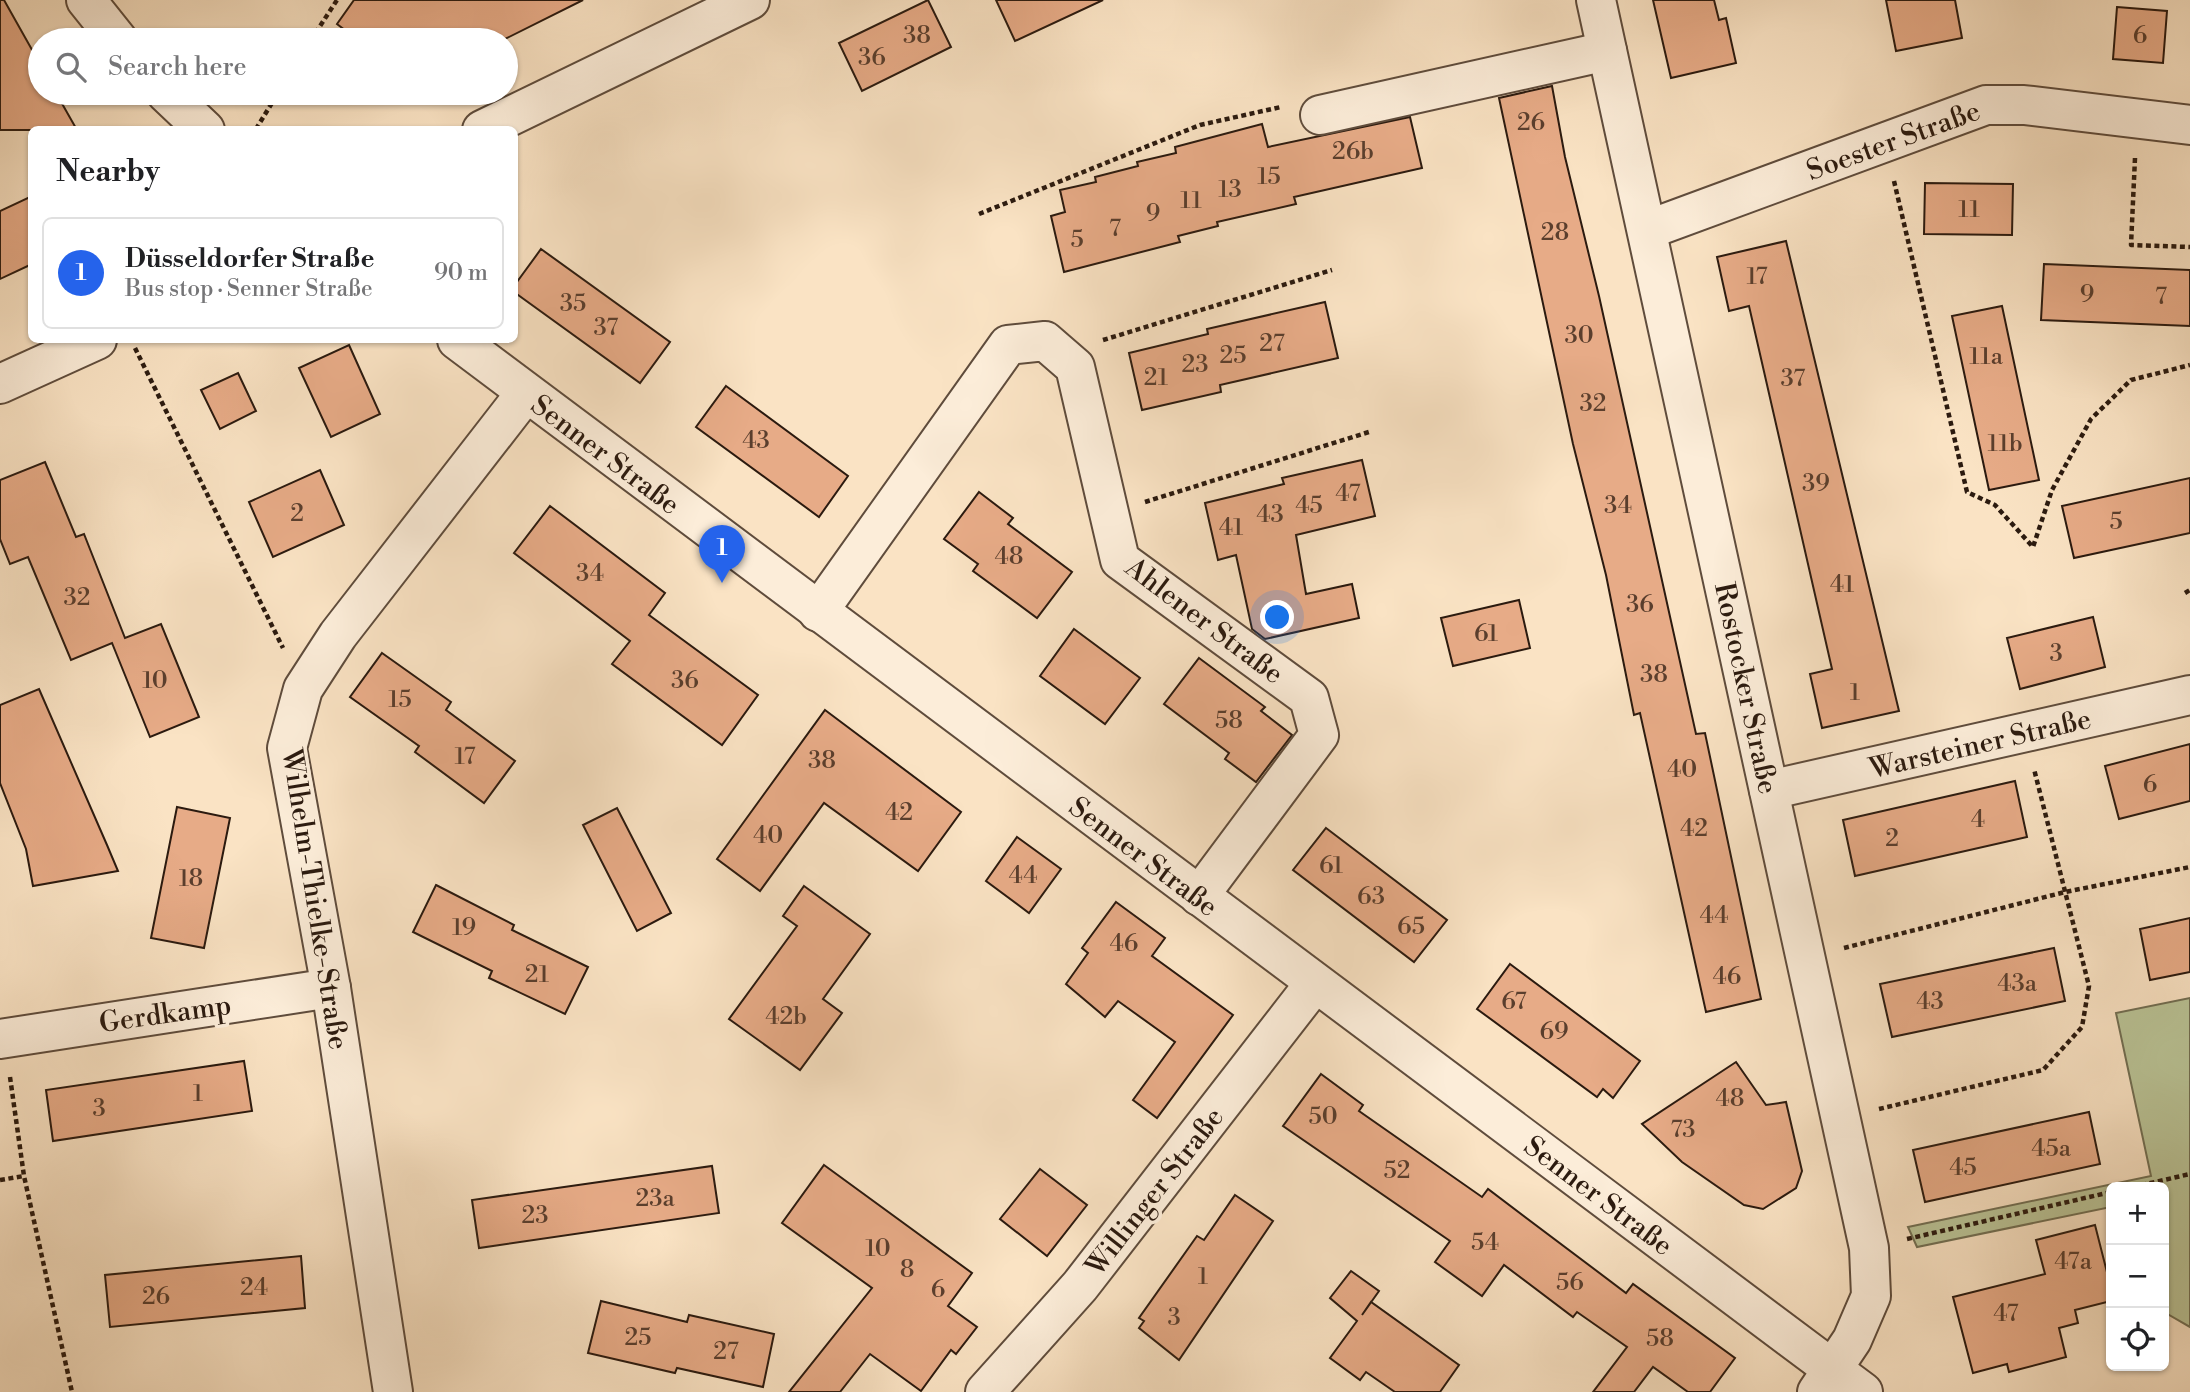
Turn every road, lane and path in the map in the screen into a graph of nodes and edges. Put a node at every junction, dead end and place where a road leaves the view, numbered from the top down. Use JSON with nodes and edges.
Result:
{"nodes":[{"id":1,"x":86,"y":0,"type":"edge"},
{"id":2,"x":337,"y":0,"type":"edge"},
{"id":3,"x":750,"y":0,"type":"edge"},
{"id":4,"x":1596,"y":0,"type":"edge"},
{"id":5,"x":108,"y":28,"type":"edge"},
{"id":6,"x":320,"y":28,"type":"edge"},
{"id":7,"x":1607,"y":51,"type":"junction"},
{"id":8,"x":179,"y":105,"type":"edge"},
{"id":9,"x":271,"y":105,"type":"edge"},
{"id":10,"x":1305,"y":110,"type":"joint"},
{"id":11,"x":2136,"y":119,"type":"junction"},
{"id":12,"x":2190,"y":125,"type":"edge"},
{"id":13,"x":201,"y":126,"type":"edge"},
{"id":14,"x":258,"y":126,"type":"edge"},
{"id":15,"x":490,"y":126,"type":"edge"},
{"id":16,"x":1885,"y":142,"type":"junction"},
{"id":17,"x":979,"y":214,"type":"dead end"},
{"id":18,"x":1647,"y":230,"type":"junction"},
{"id":19,"x":2190,"y":247,"type":"edge"},
{"id":20,"x":1332,"y":270,"type":"dead end"},
{"id":21,"x":90,"y":343,"type":"edge"},
{"id":22,"x":132,"y":343,"type":"edge"},
{"id":23,"x":461,"y":343,"type":"edge"},
{"id":24,"x":2190,"y":365,"type":"edge"},
{"id":25,"x":1075,"y":367,"type":"junction"},
{"id":26,"x":0,"y":384,"type":"edge"},
{"id":27,"x":525,"y":394,"type":"junction"},
{"id":28,"x":1372,"y":431,"type":"dead end"},
{"id":29,"x":1110,"y":517,"type":"junction"},
{"id":30,"x":818,"y":612,"type":"junction"},
{"id":31,"x":303,"y":689,"type":"junction"},
{"id":32,"x":2190,"y":695,"type":"edge"},
{"id":33,"x":2025,"y":734,"type":"junction"},
{"id":34,"x":1769,"y":790,"type":"junction"},
{"id":35,"x":2190,"y":867,"type":"edge"},
{"id":36,"x":2065,"y":892,"type":"junction"},
{"id":37,"x":1199,"y":896,"type":"junction"},
{"id":38,"x":1806,"y":958,"type":"junction"},
{"id":39,"x":1315,"y":983,"type":"junction"},
{"id":40,"x":331,"y":988,"type":"junction"},
{"id":41,"x":2,"y":1038,"type":"edge"},
{"id":42,"x":1841,"y":1118,"type":"junction"},
{"id":43,"x":2190,"y":1174,"type":"edge"},
{"id":44,"x":24,"y":1175,"type":"junction"},
{"id":45,"x":0,"y":1180,"type":"edge"},
{"id":46,"x":2155,"y":1182,"type":"edge"},
{"id":47,"x":2106,"y":1193,"type":"edge"},
{"id":48,"x":1869,"y":1248,"type":"junction"},
{"id":49,"x":1838,"y":1385,"type":"edge"},
{"id":50,"x":72,"y":1392,"type":"edge"},
{"id":51,"x":393,"y":1392,"type":"edge"},
{"id":52,"x":985,"y":1392,"type":"edge"}],
"edges":[{"from":1,"to":5,"type":"street"},
{"from":2,"to":6,"type":"path"},
{"from":3,"to":15,"type":"street"},
{"from":4,"to":7,"type":"street","name":"Rostocker Straße"},
{"from":7,"to":10,"type":"street"},
{"from":7,"to":18,"type":"street","name":"Rostocker Straße"},
{"from":8,"to":13,"type":"street"},
{"from":9,"to":14,"type":"path"},
{"from":10,"to":17,"type":"path"},
{"from":11,"to":12,"type":"street","name":"Soester Straße"},
{"from":11,"to":16,"type":"street","name":"Soester Straße"},
{"from":11,"to":19,"type":"path"},
{"from":16,"to":18,"type":"street","name":"Soester Straße"},
{"from":16,"to":24,"type":"path"},
{"from":18,"to":34,"type":"street","name":"Rostocker Straße"},
{"from":20,"to":25,"type":"path"},
{"from":21,"to":26,"type":"street"},
{"from":22,"to":31,"type":"path"},
{"from":23,"to":27,"type":"street","name":"Senner Straße"},
{"from":25,"to":29,"type":"street","name":"Ahlener Straße"},
{"from":25,"to":30,"type":"street"},
{"from":27,"to":30,"type":"street","name":"Senner Straße"},
{"from":27,"to":31,"type":"street","name":"Wilhelm-Thielke-Straße"},
{"from":28,"to":29,"type":"path"},
{"from":29,"to":37,"type":"street","name":"Ahlener Straße"},
{"from":30,"to":37,"type":"street","name":"Senner Straße"},
{"from":31,"to":40,"type":"street","name":"Wilhelm-Thielke-Straße"},
{"from":32,"to":33,"type":"street","name":"Warsteiner Straße"},
{"from":33,"to":34,"type":"street","name":"Warsteiner Straße"},
{"from":33,"to":36,"type":"path"},
{"from":34,"to":38,"type":"street","name":"Rostocker Straße"},
{"from":35,"to":36,"type":"path"},
{"from":36,"to":38,"type":"path"},
{"from":36,"to":42,"type":"path"},
{"from":37,"to":39,"type":"street","name":"Senner Straße"},
{"from":38,"to":42,"type":"street","name":"Rostocker Straße"},
{"from":39,"to":49,"type":"street","name":"Senner Straße"},
{"from":39,"to":52,"type":"street","name":"Willinger Straße"},
{"from":40,"to":41,"type":"street","name":"Gerdkamp"},
{"from":40,"to":51,"type":"street","name":"Wilhelm-Thielke-Straße"},
{"from":41,"to":44,"type":"path"},
{"from":42,"to":48,"type":"street","name":"Rostocker Straße"},
{"from":43,"to":46,"type":"path"},
{"from":44,"to":45,"type":"path"},
{"from":44,"to":50,"type":"path"},
{"from":47,"to":48,"type":"path"},
{"from":48,"to":49,"type":"street","name":"Rostocker Straße"}]}
